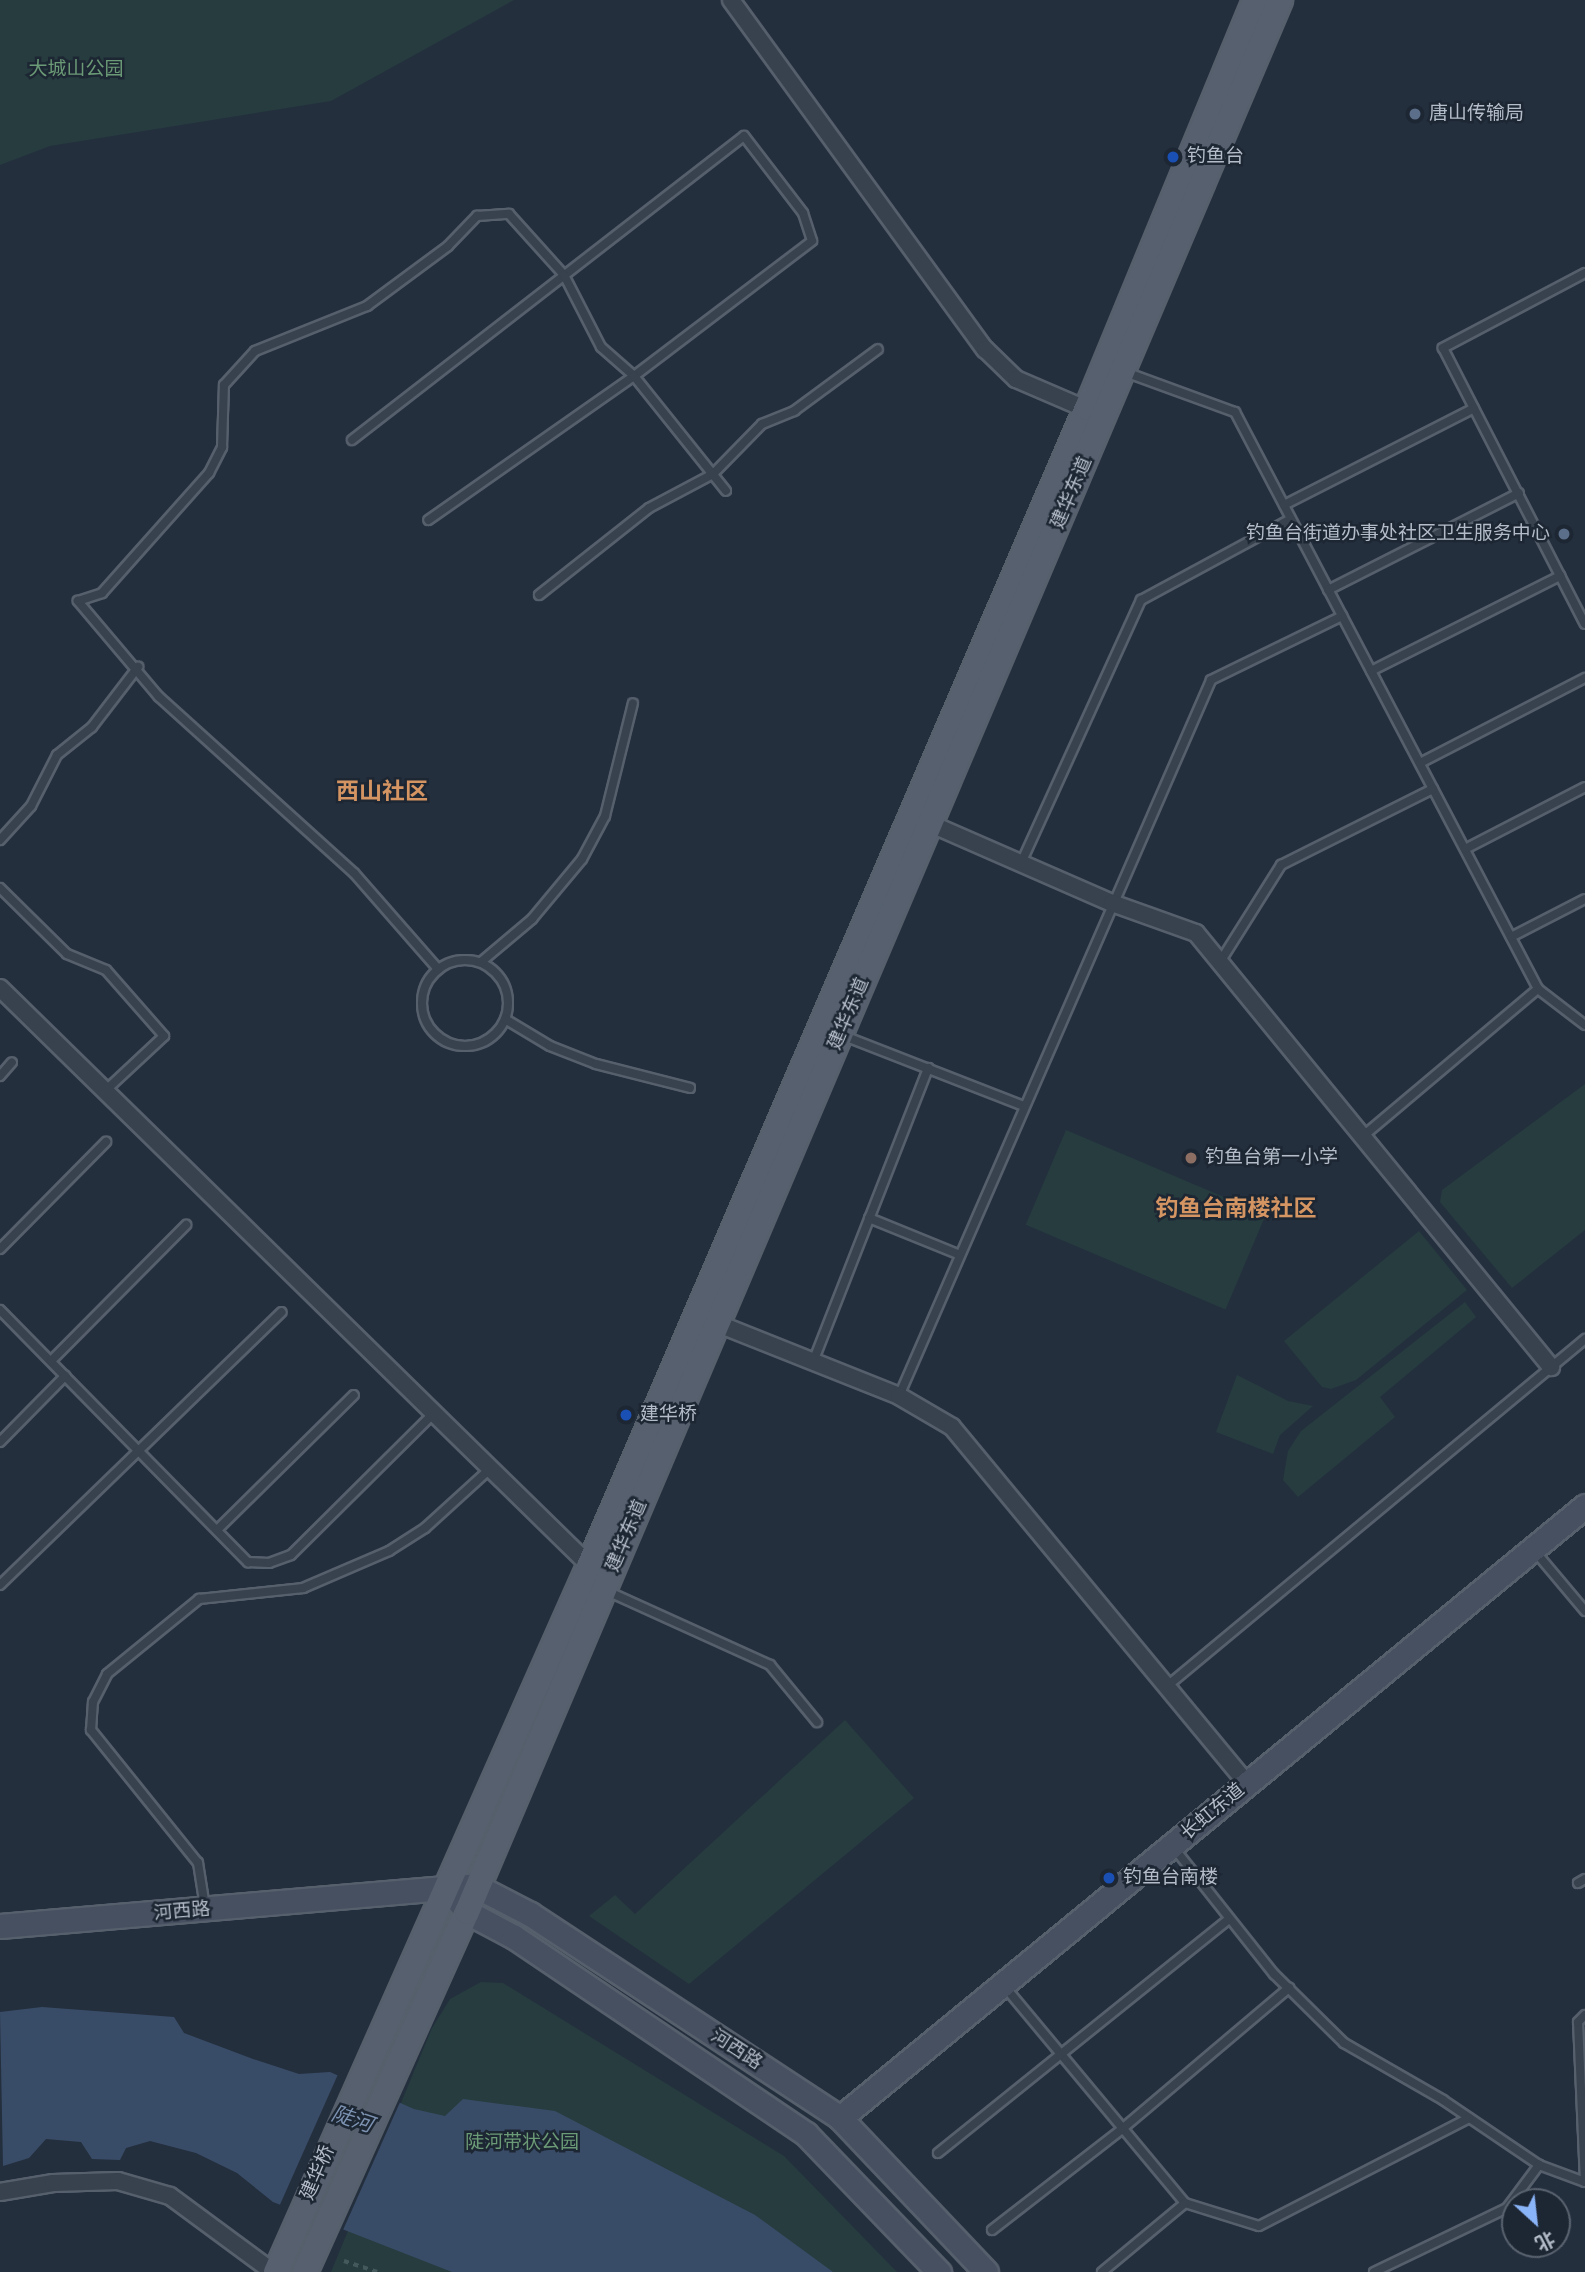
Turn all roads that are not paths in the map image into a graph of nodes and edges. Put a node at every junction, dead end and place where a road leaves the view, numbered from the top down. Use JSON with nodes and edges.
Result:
{"nodes":[{"id":1,"x":731,"y":0,"type":"edge"},
{"id":2,"x":1255,"y":0,"type":"edge"},
{"id":3,"x":1280,"y":0,"type":"edge"},
{"id":4,"x":1585,"y":273,"type":"edge"},
{"id":5,"x":564,"y":275,"type":"junction"},
{"id":6,"x":878,"y":349,"type":"dead end"},
{"id":7,"x":1125,"y":372,"type":"junction"},
{"id":8,"x":634,"y":376,"type":"junction"},
{"id":9,"x":1474,"y":408,"type":"junction"},
{"id":10,"x":1096,"y":413,"type":"junction"},
{"id":11,"x":352,"y":440,"type":"dead end"},
{"id":12,"x":713,"y":474,"type":"junction"},
{"id":13,"x":726,"y":491,"type":"dead end"},
{"id":14,"x":1518,"y":493,"type":"junction"},
{"id":15,"x":1284,"y":505,"type":"junction"},
{"id":16,"x":1291,"y":519,"type":"junction"},
{"id":17,"x":428,"y":520,"type":"dead end"},
{"id":18,"x":1560,"y":576,"type":"junction"},
{"id":19,"x":1328,"y":590,"type":"junction"},
{"id":20,"x":539,"y":595,"type":"dead end"},
{"id":21,"x":1342,"y":616,"type":"junction"},
{"id":22,"x":1585,"y":624,"type":"edge"},
{"id":23,"x":138,"y":667,"type":"junction"},
{"id":24,"x":1371,"y":671,"type":"junction"},
{"id":25,"x":1585,"y":678,"type":"edge"},
{"id":26,"x":633,"y":703,"type":"dead end"},
{"id":27,"x":1420,"y":763,"type":"junction"},
{"id":28,"x":1585,"y":787,"type":"edge"},
{"id":29,"x":1433,"y":789,"type":"junction"},
{"id":30,"x":931,"y":824,"type":"junction"},
{"id":31,"x":0,"y":840,"type":"edge"},
{"id":32,"x":1465,"y":849,"type":"junction"},
{"id":33,"x":1022,"y":861,"type":"junction"},
{"id":34,"x":0,"y":888,"type":"edge"},
{"id":35,"x":1585,"y":899,"type":"edge"},
{"id":36,"x":1112,"y":903,"type":"junction"},
{"id":37,"x":1511,"y":937,"type":"junction"},
{"id":38,"x":481,"y":962,"type":"junction"},
{"id":39,"x":1220,"y":962,"type":"junction"},
{"id":40,"x":438,"y":969,"type":"junction"},
{"id":41,"x":0,"y":988,"type":"edge"},
{"id":42,"x":1538,"y":989,"type":"junction"},
{"id":43,"x":505,"y":1019,"type":"junction"},
{"id":44,"x":1585,"y":1025,"type":"edge"},
{"id":45,"x":840,"y":1034,"type":"junction"},
{"id":46,"x":12,"y":1062,"type":"dead end"},
{"id":47,"x":928,"y":1068,"type":"junction"},
{"id":48,"x":0,"y":1076,"type":"edge"},
{"id":49,"x":690,"y":1088,"type":"dead end"},
{"id":50,"x":106,"y":1090,"type":"junction"},
{"id":51,"x":1024,"y":1106,"type":"junction"},
{"id":52,"x":1362,"y":1137,"type":"junction"},
{"id":53,"x":106,"y":1142,"type":"dead end"},
{"id":54,"x":869,"y":1218,"type":"junction"},
{"id":55,"x":186,"y":1225,"type":"dead end"},
{"id":56,"x":0,"y":1249,"type":"edge"},
{"id":57,"x":960,"y":1255,"type":"junction"},
{"id":58,"x":0,"y":1310,"type":"edge"},
{"id":59,"x":282,"y":1312,"type":"dead end"},
{"id":60,"x":716,"y":1323,"type":"junction"},
{"id":61,"x":1585,"y":1339,"type":"edge"},
{"id":62,"x":51,"y":1361,"type":"junction"},
{"id":63,"x":813,"y":1362,"type":"junction"},
{"id":64,"x":1550,"y":1367,"type":"junction"},
{"id":65,"x":65,"y":1376,"type":"junction"},
{"id":66,"x":354,"y":1395,"type":"dead end"},
{"id":67,"x":899,"y":1396,"type":"junction"},
{"id":68,"x":436,"y":1410,"type":"junction"},
{"id":69,"x":0,"y":1442,"type":"edge"},
{"id":70,"x":140,"y":1452,"type":"junction"},
{"id":71,"x":492,"y":1467,"type":"junction"},
{"id":72,"x":1585,"y":1506,"type":"edge"},
{"id":73,"x":217,"y":1530,"type":"junction"},
{"id":74,"x":1533,"y":1549,"type":"junction"},
{"id":75,"x":590,"y":1564,"type":"junction"},
{"id":76,"x":0,"y":1585,"type":"edge"},
{"id":77,"x":604,"y":1589,"type":"junction"},
{"id":78,"x":1585,"y":1611,"type":"edge"},
{"id":79,"x":1166,"y":1687,"type":"junction"},
{"id":80,"x":817,"y":1722,"type":"dead end"},
{"id":81,"x":1247,"y":1784,"type":"junction"},
{"id":82,"x":1172,"y":1846,"type":"junction"},
{"id":83,"x":474,"y":1885,"type":"junction"},
{"id":84,"x":448,"y":1889,"type":"junction"},
{"id":85,"x":205,"y":1910,"type":"junction"},
{"id":86,"x":467,"y":1912,"type":"junction"},
{"id":87,"x":1228,"y":1920,"type":"junction"},
{"id":88,"x":0,"y":1926,"type":"edge"},
{"id":89,"x":1003,"y":1984,"type":"junction"},
{"id":90,"x":1289,"y":1988,"type":"junction"},
{"id":91,"x":1585,"y":2015,"type":"edge"},
{"id":92,"x":385,"y":2019,"type":"joint"},
{"id":93,"x":414,"y":2026,"type":"joint"},
{"id":94,"x":1060,"y":2053,"type":"junction"},
{"id":95,"x":840,"y":2118,"type":"junction"},
{"id":96,"x":1469,"y":2118,"type":"junction"},
{"id":97,"x":1122,"y":2129,"type":"junction"},
{"id":98,"x":938,"y":2153,"type":"dead end"},
{"id":99,"x":1539,"y":2165,"type":"junction"},
{"id":100,"x":1585,"y":2182,"type":"edge"},
{"id":101,"x":0,"y":2192,"type":"edge"},
{"id":102,"x":1185,"y":2203,"type":"junction"},
{"id":103,"x":992,"y":2230,"type":"dead end"},
{"id":104,"x":309,"y":2264,"type":"edge"},
{"id":105,"x":278,"y":2265,"type":"edge"},
{"id":106,"x":939,"y":2272,"type":"edge"},
{"id":107,"x":986,"y":2272,"type":"edge"},
{"id":108,"x":1102,"y":2272,"type":"edge"},
{"id":109,"x":1374,"y":2272,"type":"edge"}],
"edges":[{"from":1,"to":10,"type":"street"},
{"from":2,"to":10,"type":"main road","name":"建华东道"},
{"from":3,"to":7,"type":"main road","name":"建华东道"},
{"from":4,"to":9,"type":"lane"},
{"from":5,"to":8,"type":"lane"},
{"from":5,"to":8,"type":"lane"},
{"from":5,"to":11,"type":"lane"},
{"from":5,"to":23,"type":"lane"},
{"from":6,"to":12,"type":"lane"},
{"from":7,"to":10,"type":"main road","name":"建华东道"},
{"from":7,"to":15,"type":"lane"},
{"from":8,"to":12,"type":"lane"},
{"from":8,"to":17,"type":"lane"},
{"from":9,"to":14,"type":"lane"},
{"from":9,"to":15,"type":"lane"},
{"from":10,"to":30,"type":"main road","name":"建华东道"},
{"from":10,"to":75,"type":"main road","name":"建华东道"},
{"from":12,"to":13,"type":"lane"},
{"from":12,"to":20,"type":"lane"},
{"from":14,"to":18,"type":"lane"},
{"from":14,"to":19,"type":"lane"},
{"from":15,"to":16,"type":"lane"},
{"from":16,"to":19,"type":"lane"},
{"from":16,"to":33,"type":"lane"},
{"from":18,"to":22,"type":"lane"},
{"from":18,"to":24,"type":"lane"},
{"from":19,"to":21,"type":"lane"},
{"from":21,"to":24,"type":"lane"},
{"from":21,"to":36,"type":"lane"},
{"from":23,"to":31,"type":"lane"},
{"from":23,"to":40,"type":"lane"},
{"from":24,"to":27,"type":"lane"},
{"from":25,"to":27,"type":"lane"},
{"from":26,"to":38,"type":"lane"},
{"from":27,"to":29,"type":"lane"},
{"from":28,"to":32,"type":"lane"},
{"from":29,"to":32,"type":"lane"},
{"from":29,"to":39,"type":"lane"},
{"from":30,"to":33,"type":"street"},
{"from":30,"to":45,"type":"main road","name":"建华东道"},
{"from":32,"to":37,"type":"lane"},
{"from":33,"to":36,"type":"street"},
{"from":34,"to":50,"type":"lane"},
{"from":35,"to":37,"type":"lane"},
{"from":36,"to":39,"type":"street"},
{"from":36,"to":51,"type":"lane"},
{"from":37,"to":42,"type":"lane"},
{"from":38,"to":40,"type":"lane"},
{"from":38,"to":43,"type":"lane"},
{"from":39,"to":52,"type":"street"},
{"from":40,"to":43,"type":"lane"},
{"from":41,"to":50,"type":"street"},
{"from":42,"to":44,"type":"lane"},
{"from":42,"to":52,"type":"lane"},
{"from":43,"to":49,"type":"lane"},
{"from":45,"to":47,"type":"lane"},
{"from":45,"to":60,"type":"main road","name":"建华东道"},
{"from":46,"to":48,"type":"lane"},
{"from":47,"to":51,"type":"lane"},
{"from":47,"to":54,"type":"lane"},
{"from":50,"to":68,"type":"street"},
{"from":51,"to":57,"type":"lane"},
{"from":52,"to":64,"type":"street"},
{"from":53,"to":56,"type":"lane"},
{"from":54,"to":57,"type":"lane"},
{"from":54,"to":63,"type":"lane"},
{"from":55,"to":62,"type":"lane"},
{"from":57,"to":67,"type":"lane"},
{"from":58,"to":62,"type":"lane"},
{"from":59,"to":70,"type":"lane"},
{"from":60,"to":63,"type":"street"},
{"from":60,"to":77,"type":"main road","name":"建华东道"},
{"from":61,"to":64,"type":"lane"},
{"from":62,"to":65,"type":"lane"},
{"from":63,"to":67,"type":"street"},
{"from":64,"to":79,"type":"lane"},
{"from":65,"to":69,"type":"lane"},
{"from":65,"to":70,"type":"lane"},
{"from":66,"to":73,"type":"lane"},
{"from":67,"to":79,"type":"street"},
{"from":68,"to":71,"type":"street"},
{"from":68,"to":73,"type":"lane"},
{"from":70,"to":73,"type":"lane"},
{"from":70,"to":76,"type":"lane"},
{"from":71,"to":75,"type":"street"},
{"from":71,"to":85,"type":"lane"},
{"from":72,"to":74,"type":"street","name":"长虹东道"},
{"from":74,"to":78,"type":"lane"},
{"from":74,"to":81,"type":"street","name":"长虹东道"},
{"from":75,"to":77,"type":"street"},
{"from":75,"to":84,"type":"main road","name":"建华东道"},
{"from":77,"to":80,"type":"lane"},
{"from":77,"to":83,"type":"main road","name":"建华东道"},
{"from":79,"to":81,"type":"street"},
{"from":81,"to":82,"type":"street","name":"长虹东道"},
{"from":82,"to":87,"type":"lane"},
{"from":82,"to":89,"type":"street","name":"长虹东道"},
{"from":83,"to":84,"type":"street","name":"河西路"},
{"from":83,"to":86,"type":"main road","name":"建华东道"},
{"from":83,"to":95,"type":"street","name":"河西路"},
{"from":84,"to":85,"type":"street","name":"河西路"},
{"from":84,"to":86,"type":"street","name":"河西路"},
{"from":84,"to":92,"type":"main road","name":"建华东道"},
{"from":85,"to":88,"type":"street","name":"河西路"},
{"from":86,"to":93,"type":"main road","name":"建华东道"},
{"from":86,"to":106,"type":"street","name":"河西路"},
{"from":87,"to":90,"type":"lane"},
{"from":87,"to":94,"type":"lane"},
{"from":89,"to":94,"type":"lane"},
{"from":89,"to":95,"type":"street","name":"长虹东道"},
{"from":90,"to":96,"type":"lane"},
{"from":90,"to":97,"type":"lane"},
{"from":91,"to":100,"type":"lane"},
{"from":92,"to":105,"type":"main road","name":"建华桥"},
{"from":93,"to":104,"type":"main road","name":"建华桥"},
{"from":94,"to":97,"type":"lane"},
{"from":94,"to":98,"type":"lane"},
{"from":95,"to":107,"type":"street","name":"河西路"},
{"from":96,"to":99,"type":"lane"},
{"from":96,"to":102,"type":"lane"},
{"from":97,"to":102,"type":"lane"},
{"from":97,"to":103,"type":"lane"},
{"from":99,"to":100,"type":"lane"},
{"from":99,"to":109,"type":"lane"},
{"from":101,"to":105,"type":"street"},
{"from":102,"to":108,"type":"lane"}]}
